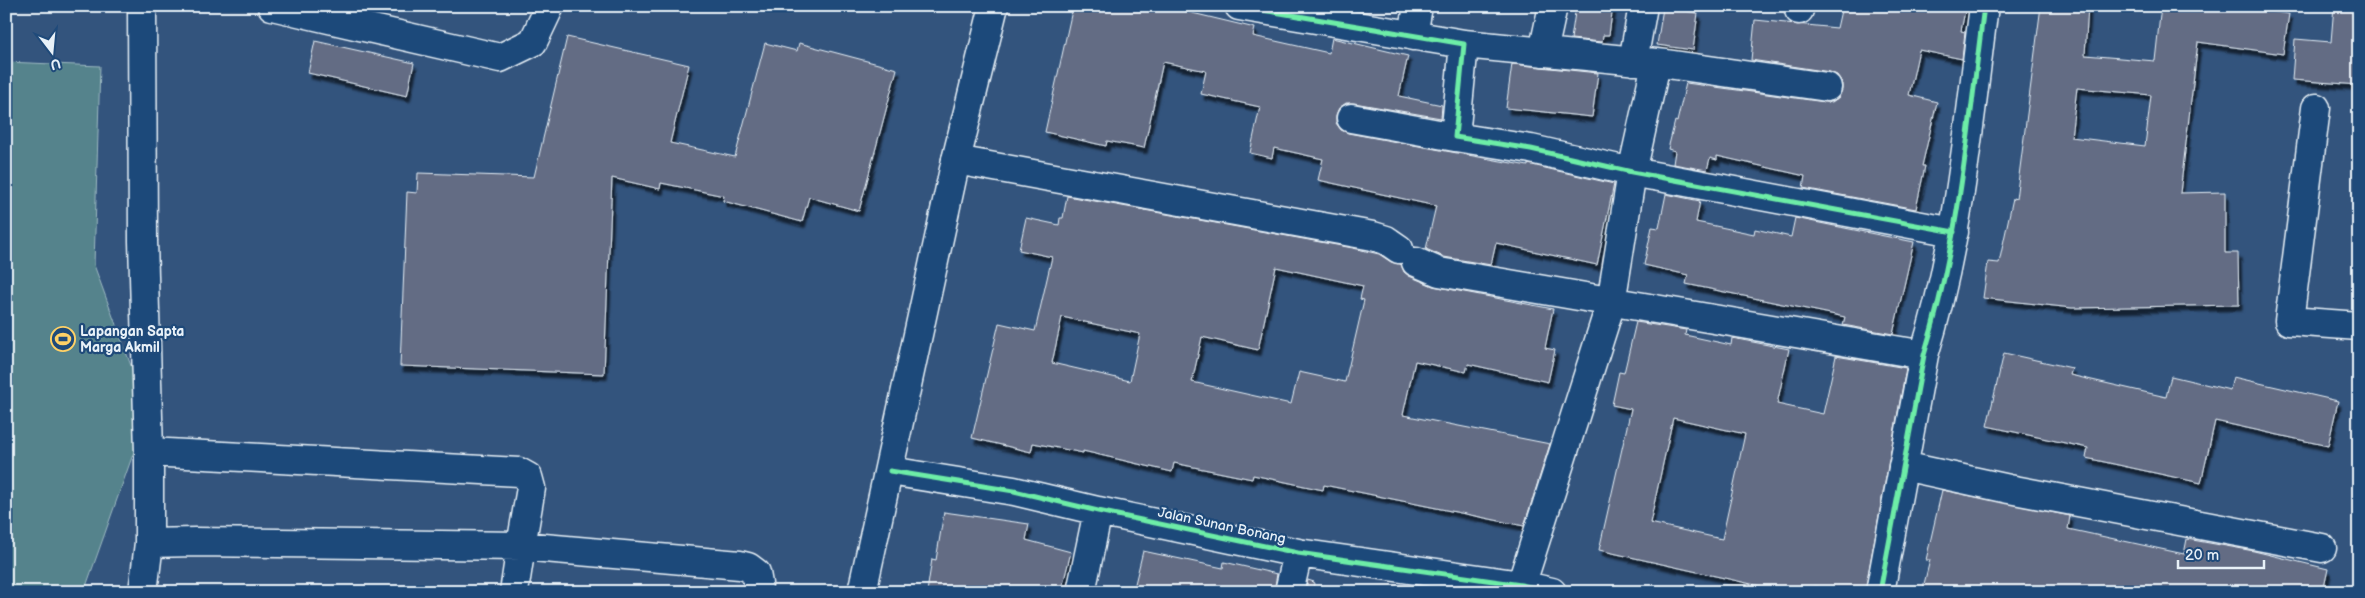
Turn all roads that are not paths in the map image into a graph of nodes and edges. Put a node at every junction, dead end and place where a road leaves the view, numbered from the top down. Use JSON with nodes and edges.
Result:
{"nodes":[{"id":1,"x":142,"y":6,"type":"edge"},
{"id":2,"x":272,"y":6,"type":"edge"},
{"id":3,"x":550,"y":6,"type":"edge"},
{"id":4,"x":994,"y":6,"type":"edge"},
{"id":5,"x":1239,"y":6,"type":"edge"},
{"id":6,"x":1418,"y":6,"type":"edge"},
{"id":7,"x":1553,"y":6,"type":"edge"},
{"id":8,"x":1644,"y":6,"type":"edge"},
{"id":9,"x":1984,"y":6,"type":"edge"},
{"id":10,"x":309,"y":10,"type":"edge"},
{"id":11,"x":1413,"y":36,"type":"junction"},
{"id":12,"x":1464,"y":44,"type":"junction"},
{"id":13,"x":1543,"y":52,"type":"junction"},
{"id":14,"x":1645,"y":62,"type":"junction"},
{"id":15,"x":1827,"y":87,"type":"dead end"},
{"id":16,"x":2316,"y":108,"type":"dead end"},
{"id":17,"x":1351,"y":118,"type":"dead end"},
{"id":18,"x":1455,"y":137,"type":"junction"},
{"id":19,"x":956,"y":160,"type":"junction"},
{"id":20,"x":1632,"y":172,"type":"junction"},
{"id":21,"x":1954,"y":232,"type":"junction"},
{"id":22,"x":1612,"y":303,"type":"junction"},
{"id":23,"x":2359,"y":326,"type":"edge"},
{"id":24,"x":1924,"y":355,"type":"junction"},
{"id":25,"x":149,"y":452,"type":"junction"},
{"id":26,"x":1903,"y":466,"type":"junction"},
{"id":27,"x":890,"y":471,"type":"junction"},
{"id":28,"x":1098,"y":511,"type":"junction"},
{"id":29,"x":149,"y":543,"type":"junction"},
{"id":30,"x":521,"y":546,"type":"junction"},
{"id":31,"x":2322,"y":548,"type":"dead end"},
{"id":32,"x":1298,"y":553,"type":"junction"},
{"id":33,"x":1520,"y":588,"type":"edge"},
{"id":34,"x":143,"y":592,"type":"edge"},
{"id":35,"x":514,"y":592,"type":"edge"},
{"id":36,"x":756,"y":592,"type":"edge"},
{"id":37,"x":862,"y":592,"type":"edge"},
{"id":38,"x":1081,"y":592,"type":"edge"},
{"id":39,"x":1289,"y":592,"type":"edge"},
{"id":40,"x":1552,"y":592,"type":"edge"},
{"id":41,"x":1880,"y":592,"type":"edge"}],
"edges":[{"from":1,"to":25,"type":"street"},
{"from":2,"to":10,"type":"street"},
{"from":3,"to":10,"type":"street"},
{"from":4,"to":19,"type":"street"},
{"from":5,"to":11,"type":"street"},
{"from":6,"to":11,"type":"street"},
{"from":7,"to":13,"type":"street"},
{"from":8,"to":14,"type":"street"},
{"from":9,"to":21,"type":"street"},
{"from":11,"to":12,"type":"street"},
{"from":12,"to":13,"type":"street"},
{"from":12,"to":18,"type":"street"},
{"from":13,"to":14,"type":"street"},
{"from":14,"to":15,"type":"street"},
{"from":14,"to":20,"type":"street"},
{"from":16,"to":23,"type":"street"},
{"from":17,"to":18,"type":"street"},
{"from":18,"to":20,"type":"street"},
{"from":19,"to":22,"type":"street"},
{"from":19,"to":27,"type":"street"},
{"from":20,"to":21,"type":"street"},
{"from":20,"to":22,"type":"street"},
{"from":21,"to":24,"type":"street"},
{"from":22,"to":24,"type":"street"},
{"from":22,"to":33,"type":"street"},
{"from":24,"to":26,"type":"street"},
{"from":25,"to":29,"type":"street"},
{"from":25,"to":30,"type":"street"},
{"from":26,"to":31,"type":"street"},
{"from":26,"to":41,"type":"street"},
{"from":27,"to":28,"type":"street","name":"Jalan Sunan Bonang"},
{"from":27,"to":37,"type":"street"},
{"from":28,"to":32,"type":"street","name":"Jalan Sunan Bonang"},
{"from":28,"to":38,"type":"street"},
{"from":29,"to":30,"type":"street"},
{"from":29,"to":34,"type":"street"},
{"from":30,"to":35,"type":"street"},
{"from":30,"to":36,"type":"street"},
{"from":32,"to":33,"type":"street","name":"Jalan Sunan Bonang"},
{"from":32,"to":39,"type":"street"},
{"from":33,"to":40,"type":"street","name":"Jalan Sunan Bonang"}]}
